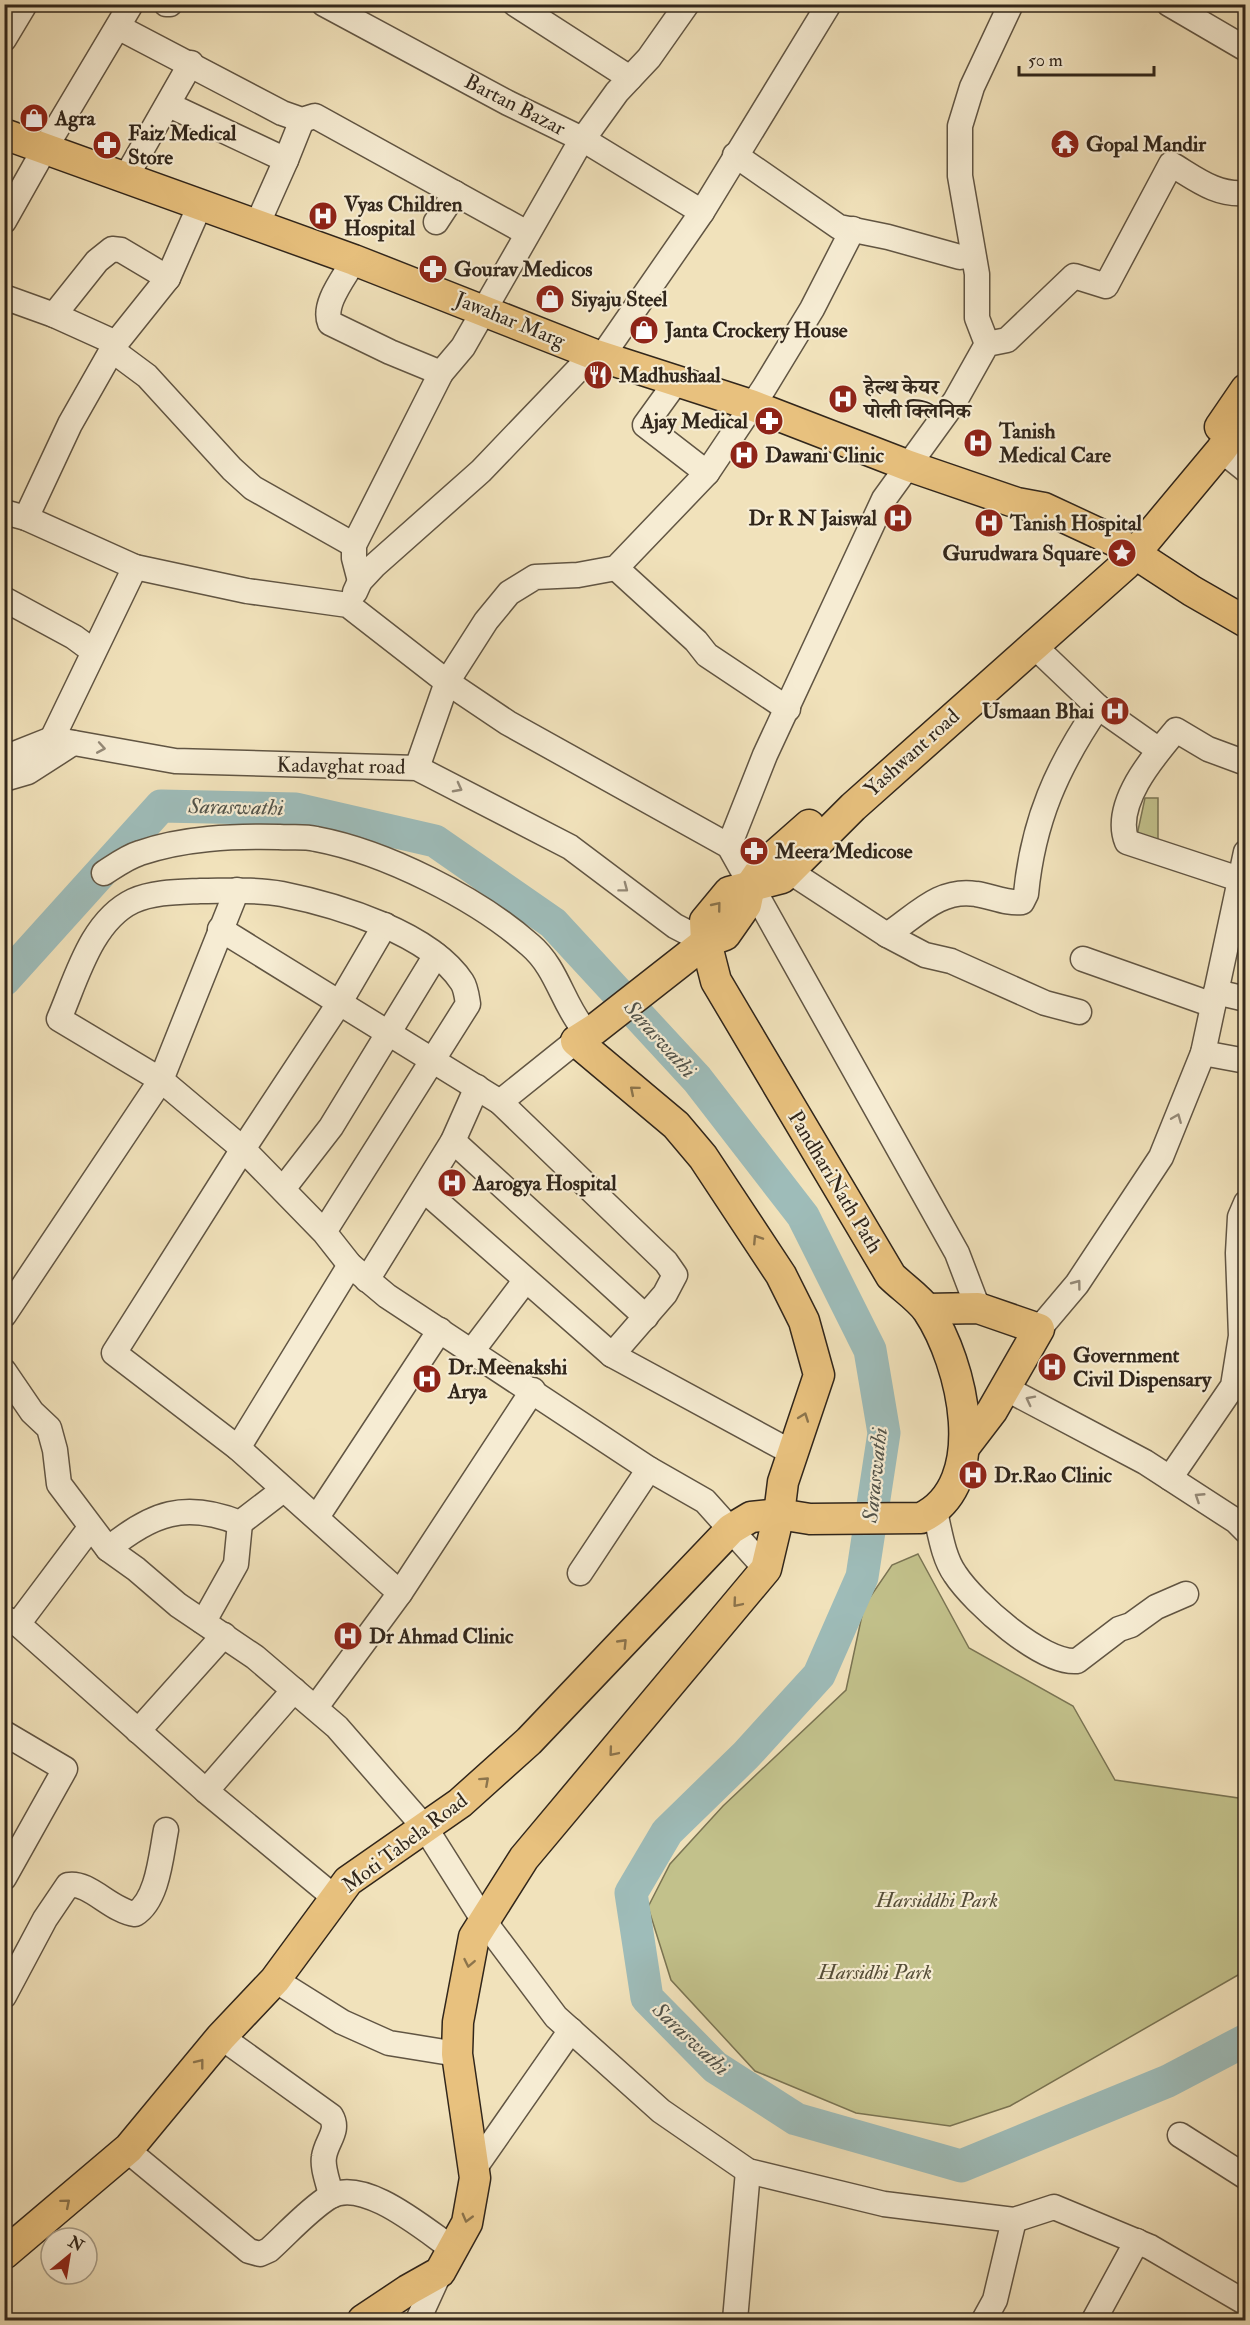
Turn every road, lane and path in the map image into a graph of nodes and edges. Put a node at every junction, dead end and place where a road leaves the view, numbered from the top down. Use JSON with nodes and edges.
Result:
{"nodes":[{"id":1,"x":25,"y":4,"type":"edge"},
{"id":2,"x":131,"y":4,"type":"edge"},
{"id":3,"x":324,"y":4,"type":"edge"},
{"id":4,"x":515,"y":4,"type":"edge"},
{"id":5,"x":687,"y":4,"type":"edge"},
{"id":6,"x":829,"y":4,"type":"edge"},
{"id":7,"x":1011,"y":4,"type":"edge"},
{"id":8,"x":1169,"y":4,"type":"edge"},
{"id":9,"x":118,"y":27,"type":"junction"},
{"id":10,"x":4,"y":39,"type":"edge"},
{"id":11,"x":1245,"y":49,"type":"edge"},
{"id":12,"x":191,"y":63,"type":"junction"},
{"id":13,"x":630,"y":78,"type":"junction"},
{"id":14,"x":169,"y":105,"type":"junction"},
{"id":15,"x":302,"y":120,"type":"junction"},
{"id":16,"x":4,"y":134,"type":"edge"},
{"id":17,"x":584,"y":140,"type":"junction"},
{"id":18,"x":44,"y":150,"type":"junction"},
{"id":19,"x":735,"y":155,"type":"junction"},
{"id":20,"x":286,"y":160,"type":"junction"},
{"id":21,"x":126,"y":177,"type":"junction"},
{"id":22,"x":455,"y":193,"type":"junction"},
{"id":23,"x":1245,"y":193,"type":"edge"},
{"id":24,"x":200,"y":205,"type":"junction"},
{"id":25,"x":702,"y":212,"type":"junction"},
{"id":26,"x":4,"y":221,"type":"edge"},
{"id":27,"x":436,"y":222,"type":"dead end"},
{"id":28,"x":257,"y":225,"type":"junction"},
{"id":29,"x":853,"y":229,"type":"junction"},
{"id":30,"x":528,"y":233,"type":"junction"},
{"id":31,"x":974,"y":255,"type":"junction"},
{"id":32,"x":354,"y":260,"type":"junction"},
{"id":33,"x":168,"y":278,"type":"junction"},
{"id":34,"x":4,"y":297,"type":"edge"},
{"id":35,"x":483,"y":309,"type":"junction"},
{"id":36,"x":54,"y":315,"type":"junction"},
{"id":37,"x":987,"y":344,"type":"junction"},
{"id":38,"x":114,"y":346,"type":"junction"},
{"id":39,"x":598,"y":355,"type":"junction"},
{"id":40,"x":441,"y":373,"type":"junction"},
{"id":41,"x":676,"y":382,"type":"junction"},
{"id":42,"x":1245,"y":389,"type":"edge"},
{"id":43,"x":751,"y":405,"type":"junction"},
{"id":44,"x":1245,"y":415,"type":"edge"},
{"id":45,"x":1221,"y":450,"type":"junction"},
{"id":46,"x":909,"y":466,"type":"junction"},
{"id":47,"x":1245,"y":470,"type":"edge"},
{"id":48,"x":707,"y":472,"type":"junction"},
{"id":49,"x":15,"y":515,"type":"edge"},
{"id":50,"x":354,"y":545,"type":"junction"},
{"id":51,"x":1122,"y":553,"type":"junction"},
{"id":52,"x":135,"y":567,"type":"junction"},
{"id":53,"x":616,"y":568,"type":"junction"},
{"id":54,"x":360,"y":581,"type":"junction"},
{"id":55,"x":4,"y":599,"type":"edge"},
{"id":56,"x":348,"y":605,"type":"junction"},
{"id":57,"x":1245,"y":622,"type":"edge"},
{"id":58,"x":1245,"y":635,"type":"edge"},
{"id":59,"x":1032,"y":644,"type":"junction"},
{"id":60,"x":93,"y":651,"type":"junction"},
{"id":61,"x":447,"y":682,"type":"junction"},
{"id":62,"x":1098,"y":707,"type":"junction"},
{"id":63,"x":788,"y":709,"type":"junction"},
{"id":64,"x":63,"y":741,"type":"junction"},
{"id":65,"x":1159,"y":750,"type":"junction"},
{"id":66,"x":4,"y":758,"type":"edge"},
{"id":67,"x":1245,"y":763,"type":"edge"},
{"id":68,"x":417,"y":768,"type":"junction"},
{"id":69,"x":4,"y":779,"type":"edge"},
{"id":70,"x":729,"y":846,"type":"junction"},
{"id":71,"x":1245,"y":852,"type":"edge"},
{"id":72,"x":789,"y":871,"type":"junction"},
{"id":73,"x":104,"y":873,"type":"dead end"},
{"id":74,"x":1239,"y":879,"type":"junction"},
{"id":75,"x":750,"y":886,"type":"junction"},
{"id":76,"x":237,"y":890,"type":"junction"},
{"id":77,"x":385,"y":925,"type":"junction"},
{"id":78,"x":220,"y":929,"type":"junction"},
{"id":79,"x":887,"y":935,"type":"junction"},
{"id":80,"x":706,"y":942,"type":"junction"},
{"id":81,"x":436,"y":955,"type":"junction"},
{"id":82,"x":1083,"y":959,"type":"dead end"},
{"id":83,"x":1214,"y":999,"type":"junction"},
{"id":84,"x":1245,"y":999,"type":"edge"},
{"id":85,"x":340,"y":1002,"type":"junction"},
{"id":86,"x":1079,"y":1012,"type":"dead end"},
{"id":87,"x":387,"y":1033,"type":"junction"},
{"id":88,"x":586,"y":1035,"type":"junction"},
{"id":89,"x":1203,"y":1053,"type":"junction"},
{"id":90,"x":434,"y":1059,"type":"junction"},
{"id":91,"x":1245,"y":1060,"type":"edge"},
{"id":92,"x":161,"y":1080,"type":"junction"},
{"id":93,"x":477,"y":1087,"type":"junction"},
{"id":94,"x":500,"y":1102,"type":"junction"},
{"id":95,"x":453,"y":1141,"type":"junction"},
{"id":96,"x":243,"y":1149,"type":"junction"},
{"id":97,"x":283,"y":1189,"type":"junction"},
{"id":98,"x":424,"y":1191,"type":"junction"},
{"id":99,"x":1245,"y":1203,"type":"edge"},
{"id":100,"x":324,"y":1232,"type":"junction"},
{"id":101,"x":359,"y":1273,"type":"junction"},
{"id":102,"x":525,"y":1281,"type":"junction"},
{"id":103,"x":978,"y":1308,"type":"junction"},
{"id":104,"x":927,"y":1309,"type":"junction"},
{"id":105,"x":4,"y":1315,"type":"edge"},
{"id":106,"x":646,"y":1317,"type":"junction"},
{"id":107,"x":1039,"y":1329,"type":"junction"},
{"id":108,"x":440,"y":1330,"type":"junction"},
{"id":109,"x":472,"y":1351,"type":"junction"},
{"id":110,"x":612,"y":1355,"type":"junction"},
{"id":111,"x":4,"y":1371,"type":"edge"},
{"id":112,"x":1005,"y":1388,"type":"junction"},
{"id":113,"x":533,"y":1390,"type":"junction"},
{"id":114,"x":966,"y":1445,"type":"junction"},
{"id":115,"x":238,"y":1448,"type":"junction"},
{"id":116,"x":791,"y":1452,"type":"junction"},
{"id":117,"x":649,"y":1469,"type":"junction"},
{"id":118,"x":1170,"y":1478,"type":"junction"},
{"id":119,"x":283,"y":1490,"type":"junction"},
{"id":120,"x":928,"y":1515,"type":"junction"},
{"id":121,"x":316,"y":1517,"type":"junction"},
{"id":122,"x":810,"y":1519,"type":"junction"},
{"id":123,"x":754,"y":1520,"type":"junction"},
{"id":124,"x":240,"y":1524,"type":"junction"},
{"id":125,"x":90,"y":1528,"type":"junction"},
{"id":126,"x":1245,"y":1531,"type":"edge"},
{"id":127,"x":108,"y":1549,"type":"junction"},
{"id":128,"x":769,"y":1558,"type":"junction"},
{"id":129,"x":580,"y":1573,"type":"dead end"},
{"id":130,"x":400,"y":1593,"type":"junction"},
{"id":131,"x":1186,"y":1594,"type":"dead end"},
{"id":132,"x":11,"y":1621,"type":"edge"},
{"id":133,"x":202,"y":1621,"type":"junction"},
{"id":134,"x":224,"y":1635,"type":"junction"},
{"id":135,"x":294,"y":1690,"type":"junction"},
{"id":136,"x":316,"y":1707,"type":"junction"},
{"id":137,"x":138,"y":1731,"type":"junction"},
{"id":138,"x":4,"y":1733,"type":"edge"},
{"id":139,"x":206,"y":1791,"type":"junction"},
{"id":140,"x":426,"y":1828,"type":"junction"},
{"id":141,"x":166,"y":1830,"type":"dead end"},
{"id":142,"x":4,"y":1878,"type":"edge"},
{"id":143,"x":334,"y":1898,"type":"junction"},
{"id":144,"x":484,"y":1921,"type":"junction"},
{"id":145,"x":275,"y":1980,"type":"junction"},
{"id":146,"x":4,"y":1996,"type":"edge"},
{"id":147,"x":571,"y":2030,"type":"junction"},
{"id":148,"x":221,"y":2037,"type":"junction"},
{"id":149,"x":457,"y":2054,"type":"junction"},
{"id":150,"x":1180,"y":2135,"type":"dead end"},
{"id":151,"x":127,"y":2150,"type":"junction"},
{"id":152,"x":474,"y":2169,"type":"junction"},
{"id":153,"x":748,"y":2171,"type":"junction"},
{"id":154,"x":1245,"y":2177,"type":"edge"},
{"id":155,"x":331,"y":2196,"type":"junction"},
{"id":156,"x":1014,"y":2220,"type":"junction"},
{"id":157,"x":10,"y":2241,"type":"edge"},
{"id":158,"x":1137,"y":2241,"type":"junction"},
{"id":159,"x":447,"y":2260,"type":"junction"},
{"id":160,"x":1245,"y":2303,"type":"edge"},
{"id":161,"x":363,"y":2320,"type":"edge"},
{"id":162,"x":418,"y":2320,"type":"edge"},
{"id":163,"x":735,"y":2320,"type":"edge"},
{"id":164,"x":984,"y":2320,"type":"edge"},
{"id":165,"x":1094,"y":2320,"type":"edge"}],
"edges":[{"from":1,"to":10,"type":"street"},
{"from":2,"to":9,"type":"street"},
{"from":3,"to":17,"type":"street","name":"Bartan Bazar"},
{"from":4,"to":13,"type":"street"},
{"from":5,"to":13,"type":"street"},
{"from":6,"to":19,"type":"street"},
{"from":7,"to":31,"type":"street"},
{"from":8,"to":11,"type":"street"},
{"from":9,"to":12,"type":"street"},
{"from":9,"to":18,"type":"street"},
{"from":12,"to":14,"type":"street"},
{"from":12,"to":15,"type":"street"},
{"from":13,"to":17,"type":"street"},
{"from":14,"to":20,"type":"street"},
{"from":14,"to":21,"type":"street"},
{"from":15,"to":20,"type":"street"},
{"from":15,"to":22,"type":"street"},
{"from":16,"to":18,"type":"main road","name":"Jawahar Marg"},
{"from":17,"to":25,"type":"street","name":"Bartan Bazar"},
{"from":17,"to":30,"type":"street"},
{"from":18,"to":21,"type":"main road","name":"Jawahar Marg"},
{"from":18,"to":26,"type":"street"},
{"from":19,"to":25,"type":"street"},
{"from":19,"to":29,"type":"street"},
{"from":20,"to":28,"type":"street"},
{"from":21,"to":24,"type":"main road","name":"Jawahar Marg"},
{"from":22,"to":27,"type":"street"},
{"from":22,"to":30,"type":"street"},
{"from":23,"to":37,"type":"street"},
{"from":24,"to":28,"type":"main road","name":"Jawahar Marg"},
{"from":24,"to":33,"type":"street"},
{"from":25,"to":39,"type":"street"},
{"from":28,"to":32,"type":"main road","name":"Jawahar Marg"},
{"from":29,"to":31,"type":"street"},
{"from":29,"to":43,"type":"street"},
{"from":30,"to":35,"type":"street"},
{"from":31,"to":37,"type":"street"},
{"from":32,"to":35,"type":"main road","name":"Jawahar Marg"},
{"from":32,"to":40,"type":"street"},
{"from":33,"to":36,"type":"street"},
{"from":33,"to":38,"type":"street"},
{"from":34,"to":36,"type":"street"},
{"from":35,"to":39,"type":"main road","name":"Jawahar Marg"},
{"from":35,"to":40,"type":"street"},
{"from":36,"to":38,"type":"street"},
{"from":37,"to":46,"type":"street"},
{"from":38,"to":49,"type":"street"},
{"from":38,"to":50,"type":"street"},
{"from":39,"to":41,"type":"main road","name":"Jawahar Marg"},
{"from":39,"to":54,"type":"street"},
{"from":40,"to":50,"type":"street"},
{"from":41,"to":43,"type":"main road","name":"Jawahar Marg"},
{"from":41,"to":48,"type":"street"},
{"from":42,"to":51,"type":"main road"},
{"from":43,"to":46,"type":"main road","name":"Jawahar Marg"},
{"from":43,"to":48,"type":"street"},
{"from":44,"to":45,"type":"main road"},
{"from":45,"to":47,"type":"street"},
{"from":45,"to":51,"type":"main road"},
{"from":46,"to":51,"type":"main road","name":"Jawahar Marg"},
{"from":46,"to":63,"type":"street"},
{"from":48,"to":53,"type":"street"},
{"from":49,"to":52,"type":"street"},
{"from":50,"to":54,"type":"street"},
{"from":51,"to":57,"type":"main road"},
{"from":51,"to":58,"type":"main road"},
{"from":51,"to":59,"type":"main road","name":"Yashwant road"},
{"from":51,"to":75,"type":"main road"},
{"from":52,"to":56,"type":"street"},
{"from":52,"to":60,"type":"street"},
{"from":53,"to":61,"type":"street"},
{"from":53,"to":63,"type":"street"},
{"from":54,"to":56,"type":"street"},
{"from":55,"to":60,"type":"street"},
{"from":56,"to":61,"type":"street"},
{"from":59,"to":62,"type":"street"},
{"from":59,"to":72,"type":"main road","name":"Yashwant road"},
{"from":60,"to":64,"type":"street"},
{"from":61,"to":68,"type":"street"},
{"from":61,"to":70,"type":"street"},
{"from":62,"to":65,"type":"street"},
{"from":62,"to":79,"type":"street"},
{"from":63,"to":70,"type":"street"},
{"from":64,"to":66,"type":"street"},
{"from":64,"to":68,"type":"street","name":"Kadavghat road","one_way":true},
{"from":64,"to":69,"type":"street"},
{"from":65,"to":67,"type":"street"},
{"from":65,"to":74,"type":"street"},
{"from":68,"to":80,"type":"street","name":"Kadavghat road","one_way":true},
{"from":70,"to":75,"type":"street"},
{"from":71,"to":74,"type":"street"},
{"from":72,"to":75,"type":"main road","name":"Yashwant road"},
{"from":72,"to":79,"type":"street"},
{"from":73,"to":88,"type":"street"},
{"from":74,"to":83,"type":"street"},
{"from":75,"to":80,"type":"main road","name":"Yashwant road"},
{"from":75,"to":103,"type":"street"},
{"from":76,"to":77,"type":"street"},
{"from":76,"to":78,"type":"street"},
{"from":76,"to":92,"type":"street"},
{"from":77,"to":81,"type":"street"},
{"from":77,"to":85,"type":"street"},
{"from":78,"to":85,"type":"street"},
{"from":78,"to":92,"type":"street"},
{"from":79,"to":86,"type":"street"},
{"from":80,"to":88,"type":"main road"},
{"from":80,"to":104,"type":"main road","name":"PandhariNath Path"},
{"from":81,"to":87,"type":"street"},
{"from":81,"to":90,"type":"street"},
{"from":82,"to":83,"type":"street"},
{"from":83,"to":84,"type":"street"},
{"from":83,"to":89,"type":"street"},
{"from":85,"to":87,"type":"street"},
{"from":85,"to":96,"type":"street"},
{"from":87,"to":90,"type":"street"},
{"from":87,"to":97,"type":"street"},
{"from":88,"to":94,"type":"street"},
{"from":116,"to":88,"type":"main road","one_way":true},
{"from":89,"to":91,"type":"street"},
{"from":107,"to":89,"type":"street","one_way":true},
{"from":90,"to":93,"type":"street"},
{"from":90,"to":100,"type":"street"},
{"from":92,"to":96,"type":"street"},
{"from":92,"to":105,"type":"street"},
{"from":93,"to":94,"type":"street"},
{"from":93,"to":95,"type":"street"},
{"from":94,"to":106,"type":"street"},
{"from":95,"to":98,"type":"street"},
{"from":95,"to":106,"type":"street"},
{"from":96,"to":97,"type":"street"},
{"from":96,"to":115,"type":"street"},
{"from":97,"to":100,"type":"street"},
{"from":98,"to":101,"type":"street"},
{"from":98,"to":102,"type":"street"},
{"from":99,"to":118,"type":"street"},
{"from":100,"to":101,"type":"street"},
{"from":101,"to":108,"type":"street"},
{"from":101,"to":115,"type":"street"},
{"from":102,"to":109,"type":"street"},
{"from":102,"to":110,"type":"street"},
{"from":103,"to":104,"type":"main road"},
{"from":103,"to":107,"type":"main road"},
{"from":104,"to":114,"type":"main road"},
{"from":106,"to":110,"type":"street"},
{"from":107,"to":112,"type":"main road"},
{"from":108,"to":109,"type":"street"},
{"from":108,"to":121,"type":"street"},
{"from":109,"to":113,"type":"street"},
{"from":110,"to":116,"type":"street"},
{"from":111,"to":125,"type":"street"},
{"from":112,"to":114,"type":"main road"},
{"from":118,"to":112,"type":"street","one_way":true},
{"from":113,"to":117,"type":"street"},
{"from":113,"to":130,"type":"street"},
{"from":114,"to":120,"type":"main road"},
{"from":115,"to":119,"type":"street"},
{"from":116,"to":123,"type":"main road","name":"Moti Tabela Road"},
{"from":117,"to":123,"type":"street"},
{"from":117,"to":129,"type":"street"},
{"from":126,"to":118,"type":"street","one_way":true},
{"from":119,"to":121,"type":"street"},
{"from":119,"to":124,"type":"street"},
{"from":120,"to":122,"type":"main road"},
{"from":120,"to":131,"type":"street"},
{"from":121,"to":130,"type":"street"},
{"from":122,"to":123,"type":"main road"},
{"from":122,"to":128,"type":"main road"},
{"from":123,"to":128,"type":"main road"},
{"from":123,"to":128,"type":"street"},
{"from":140,"to":123,"type":"main road","name":"Moti Tabela Road","one_way":true},
{"from":124,"to":127,"type":"street"},
{"from":124,"to":133,"type":"street"},
{"from":125,"to":127,"type":"street"},
{"from":125,"to":132,"type":"street"},
{"from":127,"to":133,"type":"street"},
{"from":128,"to":144,"type":"main road","one_way":true},
{"from":130,"to":136,"type":"street"},
{"from":132,"to":137,"type":"street"},
{"from":133,"to":134,"type":"street"},
{"from":134,"to":135,"type":"street"},
{"from":134,"to":137,"type":"street"},
{"from":135,"to":136,"type":"street"},
{"from":135,"to":139,"type":"street"},
{"from":136,"to":140,"type":"street"},
{"from":137,"to":139,"type":"street"},
{"from":138,"to":142,"type":"street"},
{"from":139,"to":143,"type":"street"},
{"from":140,"to":143,"type":"main road","name":"Moti Tabela Road"},
{"from":140,"to":144,"type":"street"},
{"from":141,"to":146,"type":"street"},
{"from":143,"to":145,"type":"main road","name":"Moti Tabela Road"},
{"from":144,"to":147,"type":"street"},
{"from":144,"to":149,"type":"main road","one_way":true},
{"from":145,"to":148,"type":"main road","name":"Moti Tabela Road"},
{"from":145,"to":149,"type":"street"},
{"from":147,"to":152,"type":"street"},
{"from":147,"to":153,"type":"street"},
{"from":151,"to":148,"type":"main road","name":"Moti Tabela Road","one_way":true},
{"from":148,"to":155,"type":"street"},
{"from":149,"to":152,"type":"main road"},
{"from":150,"to":154,"type":"street"},
{"from":151,"to":155,"type":"street"},
{"from":157,"to":151,"type":"main road","name":"Moti Tabela Road","one_way":true},
{"from":152,"to":159,"type":"main road","one_way":true},
{"from":153,"to":156,"type":"street"},
{"from":153,"to":163,"type":"street"},
{"from":155,"to":159,"type":"street"},
{"from":156,"to":158,"type":"street"},
{"from":156,"to":164,"type":"street"},
{"from":158,"to":160,"type":"street"},
{"from":158,"to":165,"type":"street"},
{"from":159,"to":161,"type":"main road"},
{"from":159,"to":162,"type":"street"}]}
